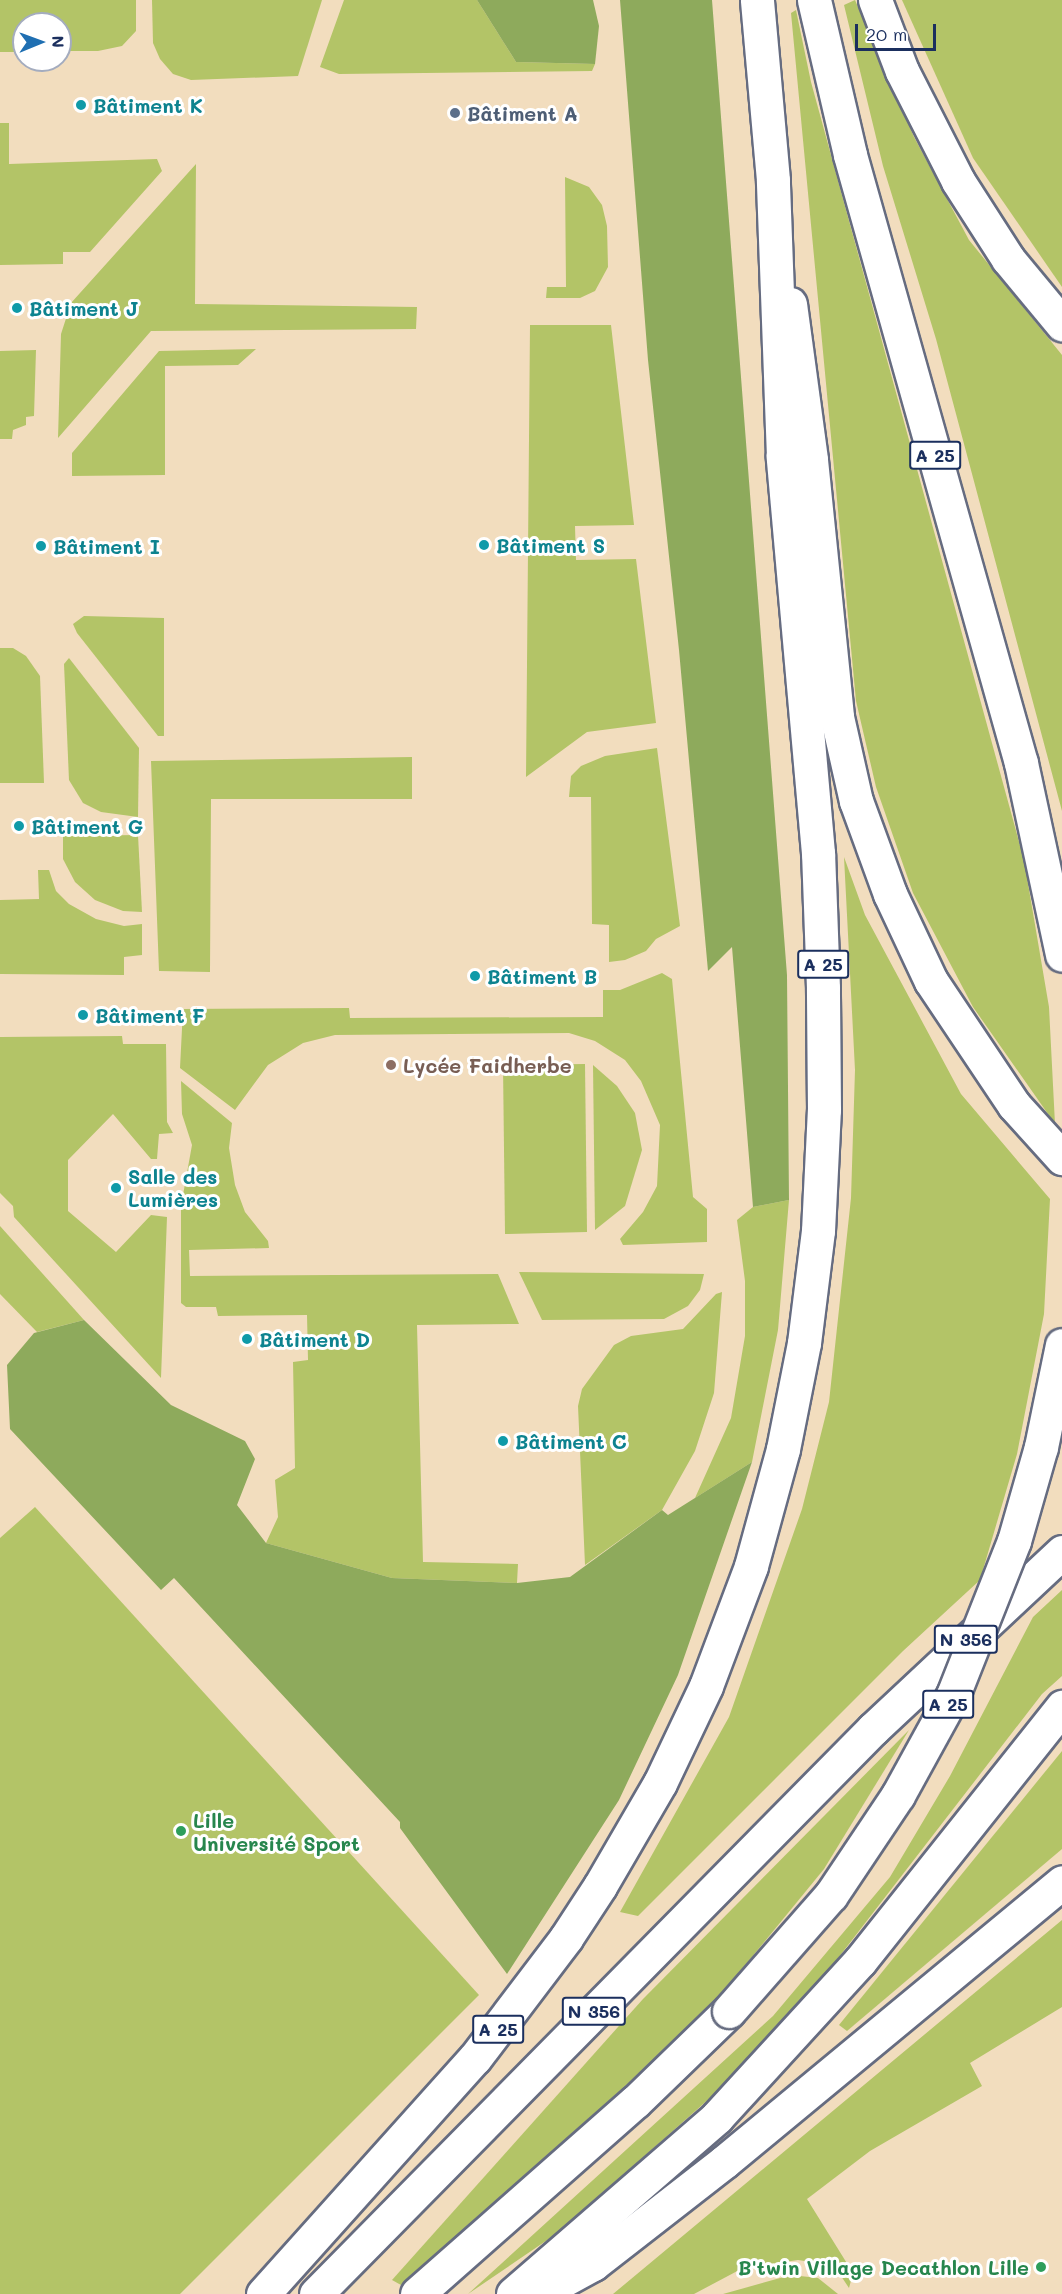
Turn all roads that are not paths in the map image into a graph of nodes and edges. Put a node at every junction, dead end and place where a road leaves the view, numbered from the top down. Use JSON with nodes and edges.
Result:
{"nodes":[{"id":1,"x":757,"y":0,"type":"edge"},
{"id":2,"x":814,"y":0,"type":"edge"},
{"id":3,"x":875,"y":0,"type":"edge"},
{"id":4,"x":773,"y":180,"type":"junction"},
{"id":5,"x":1062,"y":324,"type":"edge"},
{"id":6,"x":1062,"y":955,"type":"edge"},
{"id":7,"x":1062,"y":1158,"type":"edge"},
{"id":8,"x":1062,"y":1345,"type":"edge"},
{"id":9,"x":1062,"y":1552,"type":"edge"},
{"id":10,"x":1062,"y":1707,"type":"edge"},
{"id":11,"x":1062,"y":1882,"type":"edge"},
{"id":12,"x":262,"y":2294,"type":"edge"},
{"id":13,"x":316,"y":2294,"type":"edge"},
{"id":14,"x":417,"y":2294,"type":"edge"},
{"id":15,"x":513,"y":2294,"type":"edge"},
{"id":16,"x":538,"y":2294,"type":"edge"}],
"edges":[{"from":1,"to":4,"type":"highway","number":"A 25"},
{"from":2,"to":6,"type":"highway","number":"A 25"},
{"from":3,"to":5,"type":"highway"},
{"from":4,"to":7,"type":"highway"},
{"from":4,"to":12,"type":"highway","number":"A 25"},
{"from":8,"to":14,"type":"highway","number":"A 25","bridge":true},
{"from":9,"to":13,"type":"highway","number":"N 356"},
{"from":10,"to":15,"type":"highway"},
{"from":11,"to":16,"type":"highway"}]}
